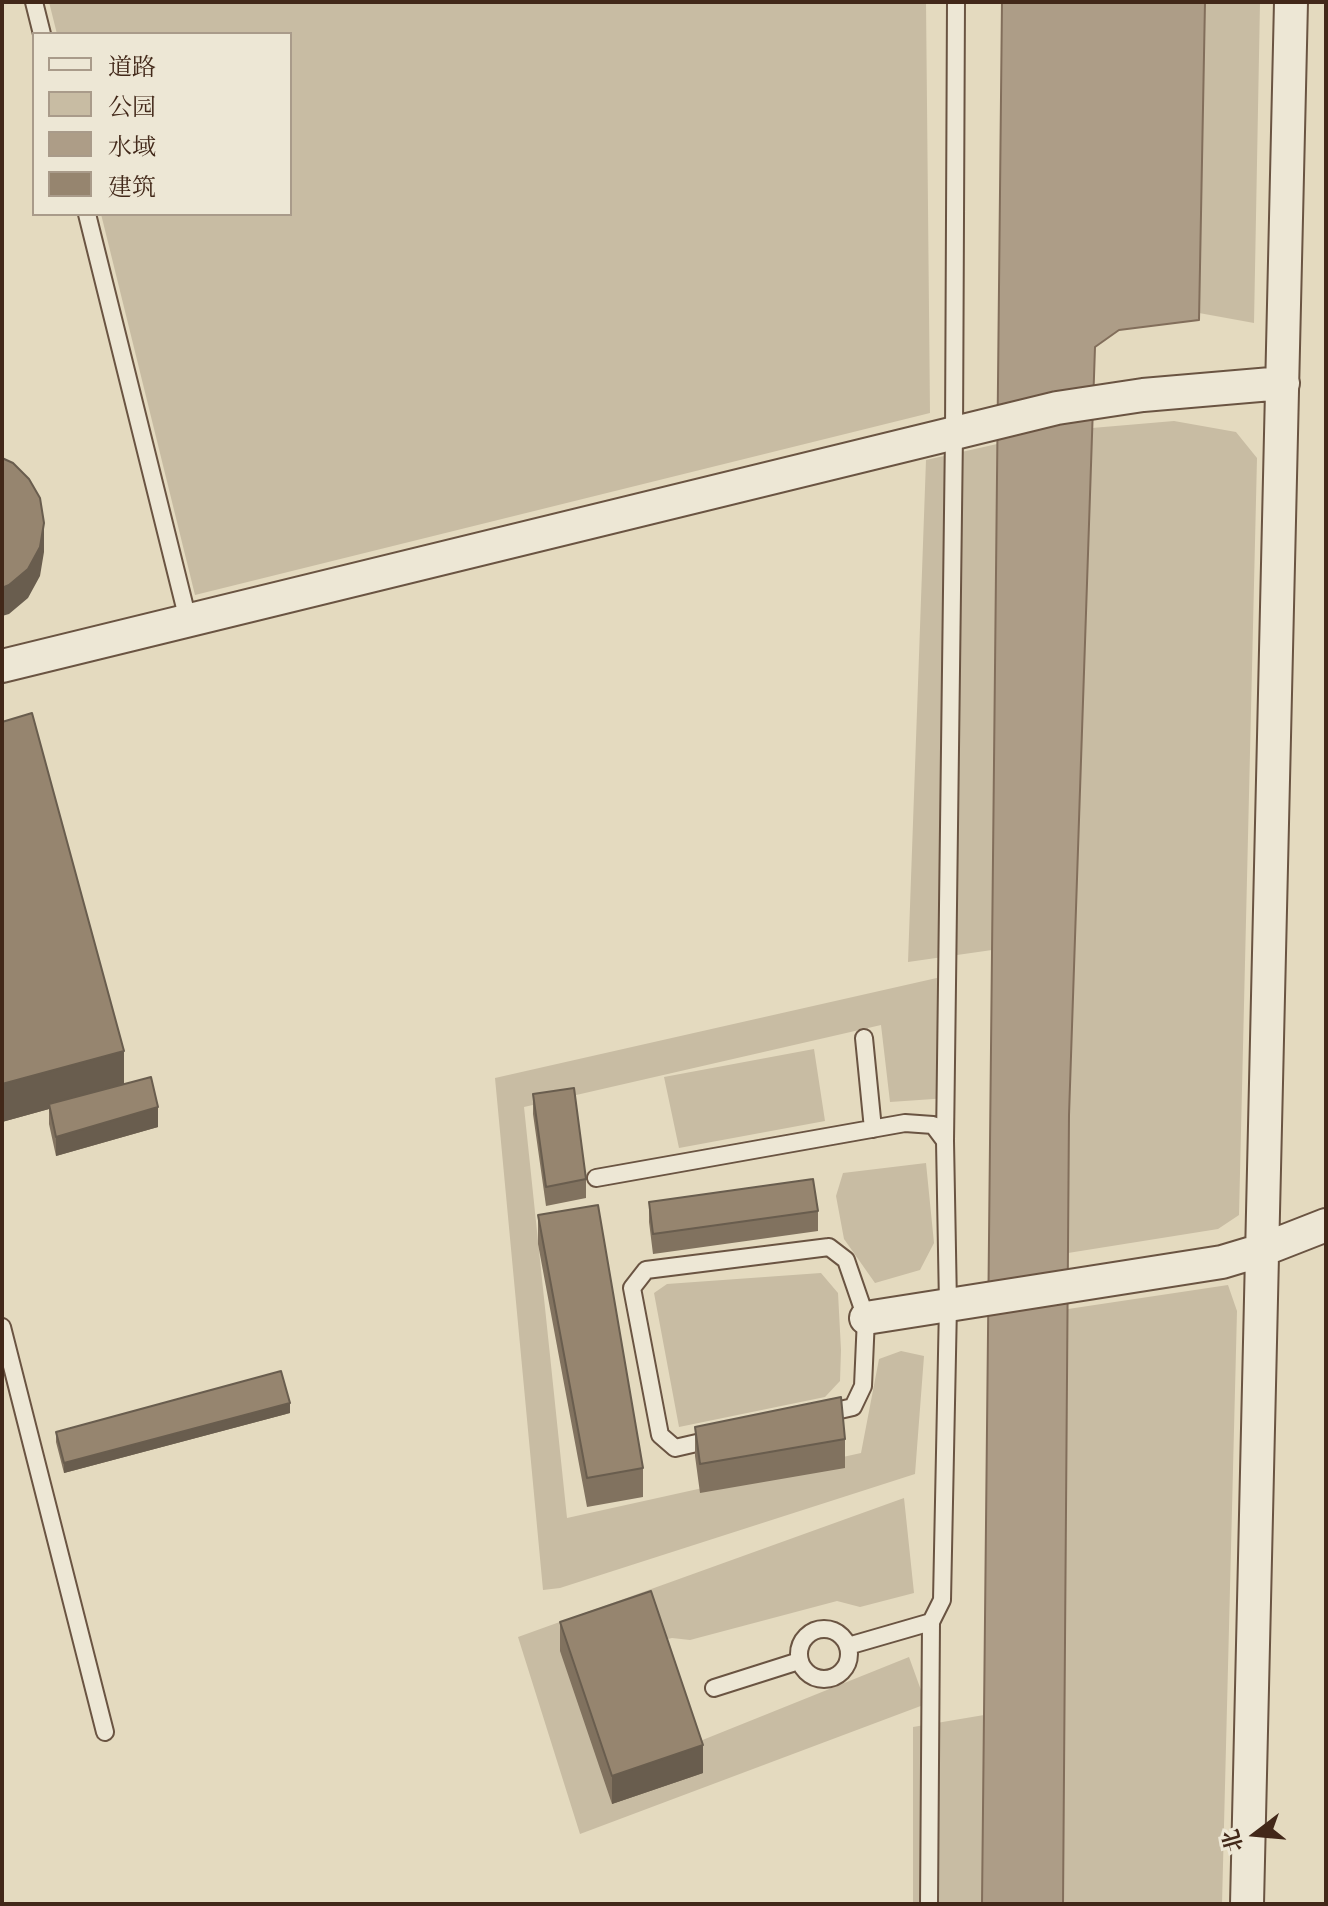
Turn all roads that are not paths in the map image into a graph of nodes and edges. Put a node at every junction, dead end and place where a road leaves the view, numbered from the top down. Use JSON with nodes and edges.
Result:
{"nodes":[{"id":1,"x":34,"y":2,"type":"edge"},
{"id":2,"x":956,"y":2,"type":"edge"},
{"id":3,"x":1291,"y":2,"type":"edge"},
{"id":4,"x":42,"y":32,"type":"edge"},
{"id":5,"x":87,"y":216,"type":"edge"},
{"id":6,"x":1283,"y":383,"type":"junction"},
{"id":7,"x":954,"y":434,"type":"junction"},
{"id":8,"x":188,"y":620,"type":"junction"},
{"id":9,"x":2,"y":666,"type":"edge"},
{"id":10,"x":864,"y":1038,"type":"dead end"},
{"id":11,"x":873,"y":1129,"type":"junction"},
{"id":12,"x":945,"y":1141,"type":"junction"},
{"id":13,"x":596,"y":1178,"type":"dead end"},
{"id":14,"x":1326,"y":1225,"type":"edge"},
{"id":15,"x":1262,"y":1250,"type":"junction"},
{"id":16,"x":948,"y":1305,"type":"junction"},
{"id":17,"x":866,"y":1318,"type":"junction"},
{"id":18,"x":2,"y":1327,"type":"edge"},
{"id":19,"x":931,"y":1622,"type":"junction"},
{"id":20,"x":848,"y":1646,"type":"junction"},
{"id":21,"x":799,"y":1661,"type":"junction"},
{"id":22,"x":714,"y":1688,"type":"dead end"},
{"id":23,"x":105,"y":1732,"type":"dead end"},
{"id":24,"x":929,"y":1904,"type":"edge"},
{"id":25,"x":1247,"y":1904,"type":"edge"}],
"edges":[{"from":1,"to":4,"type":"lane"},
{"from":2,"to":7,"type":"lane"},
{"from":3,"to":6,"type":"street"},
{"from":5,"to":8,"type":"lane"},
{"from":6,"to":7,"type":"street"},
{"from":6,"to":15,"type":"street"},
{"from":7,"to":8,"type":"street"},
{"from":7,"to":12,"type":"lane"},
{"from":8,"to":9,"type":"street"},
{"from":10,"to":11,"type":"lane"},
{"from":11,"to":12,"type":"lane"},
{"from":11,"to":13,"type":"lane"},
{"from":12,"to":16,"type":"lane"},
{"from":14,"to":15,"type":"street"},
{"from":15,"to":16,"type":"street"},
{"from":15,"to":25,"type":"street"},
{"from":16,"to":17,"type":"street"},
{"from":16,"to":19,"type":"lane"},
{"from":17,"to":17,"type":"lane"},
{"from":18,"to":23,"type":"lane"},
{"from":19,"to":20,"type":"lane"},
{"from":19,"to":24,"type":"lane"},
{"from":20,"to":21,"type":"lane"},
{"from":20,"to":21,"type":"lane"},
{"from":21,"to":22,"type":"lane"}]}
